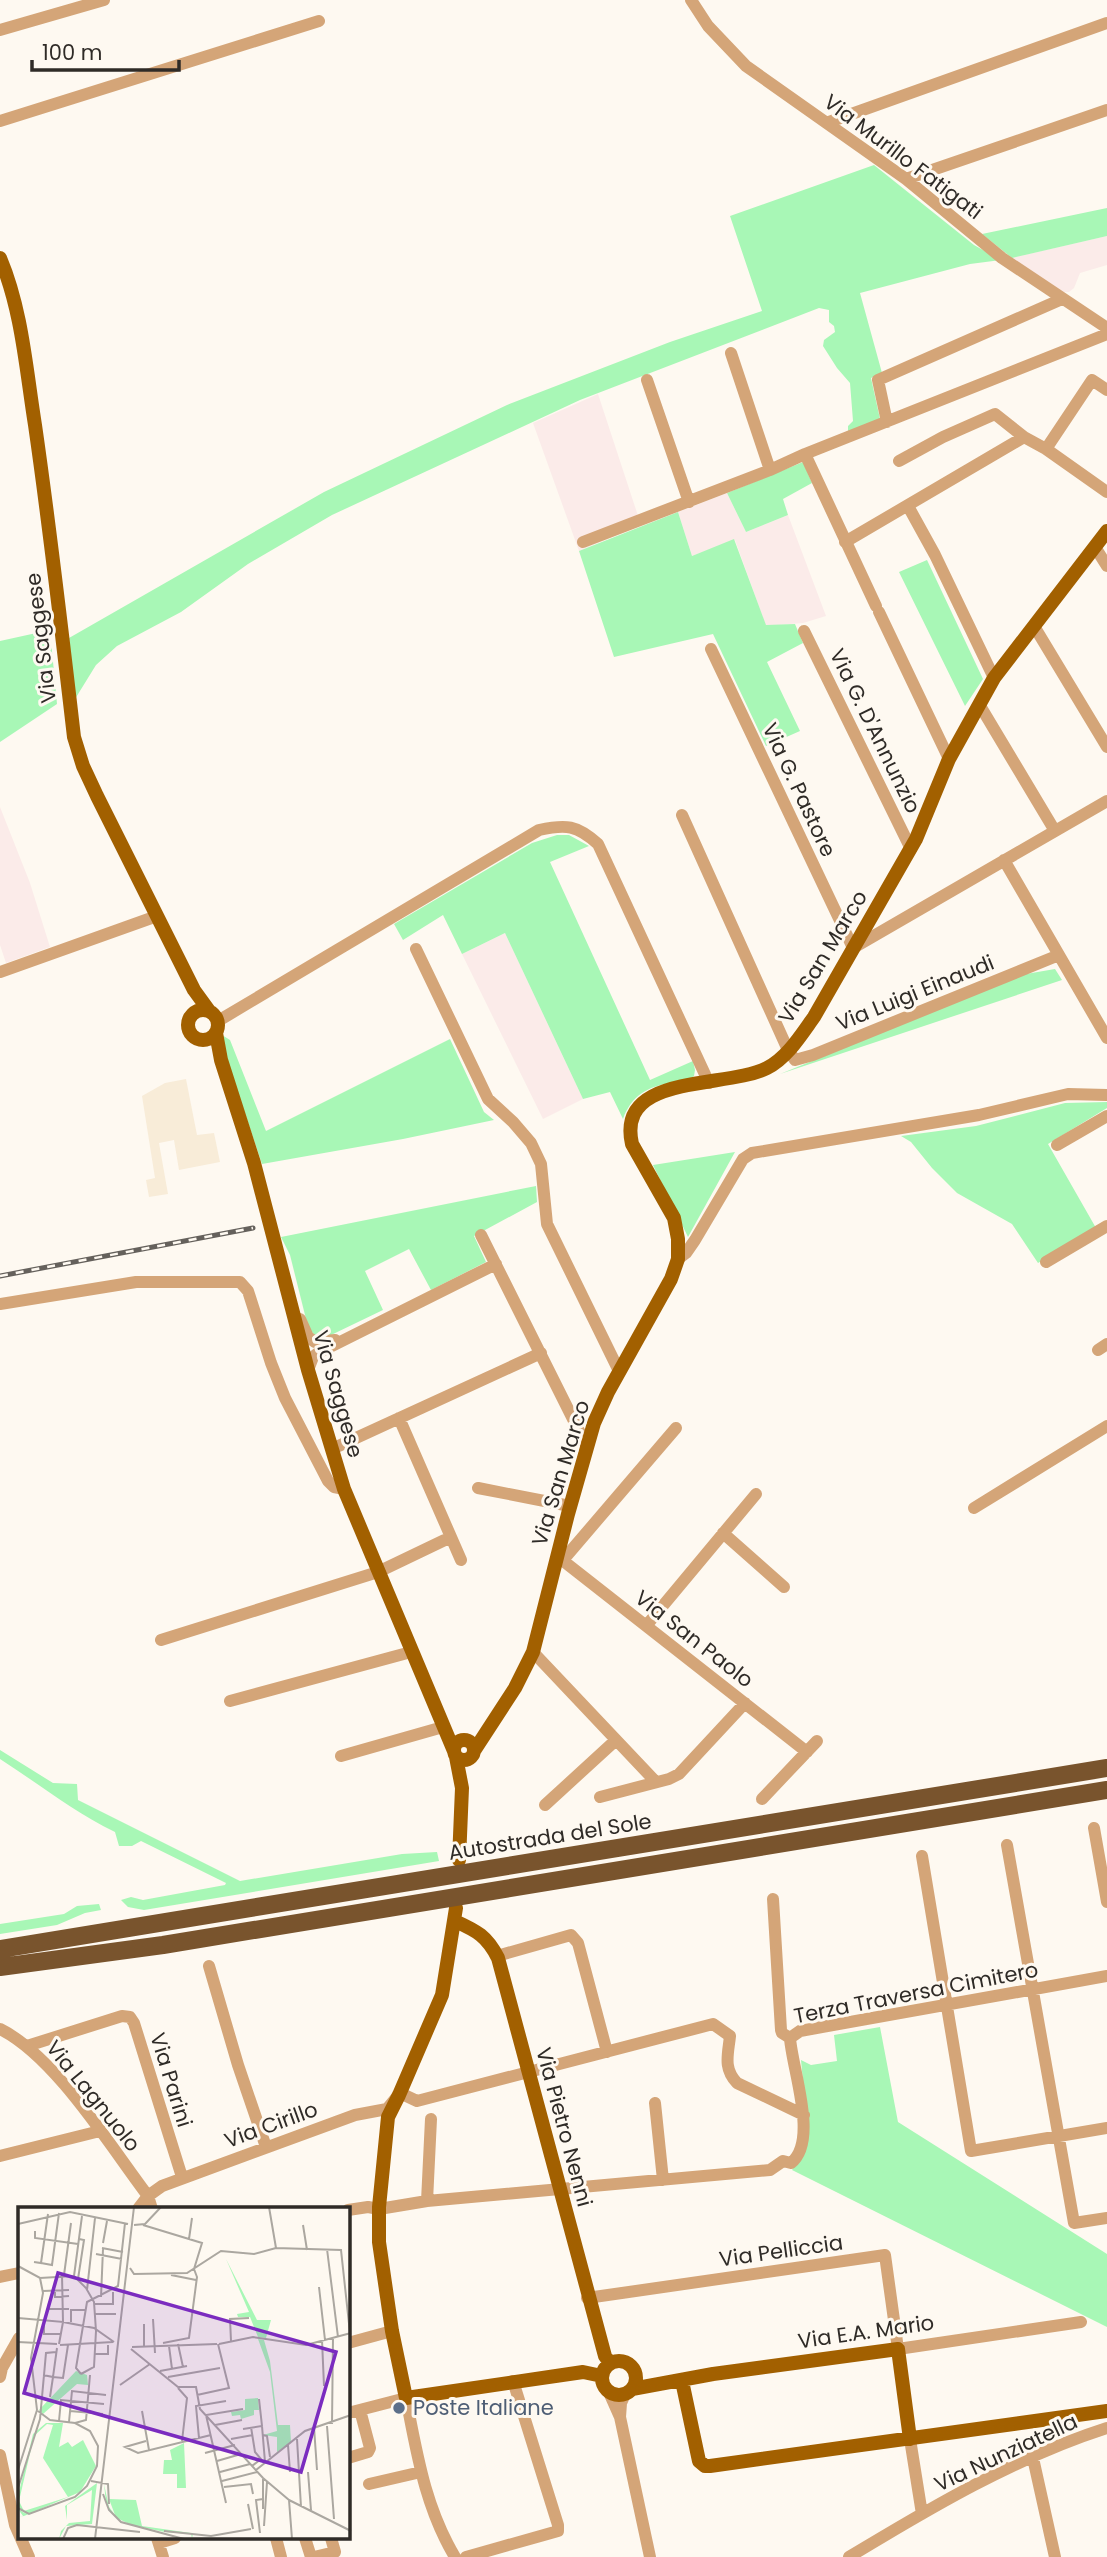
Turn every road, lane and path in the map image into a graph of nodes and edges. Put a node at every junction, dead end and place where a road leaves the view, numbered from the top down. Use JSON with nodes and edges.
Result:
{"nodes":[{"id":1,"x":104,"y":0,"type":"edge"},
{"id":2,"x":691,"y":0,"type":"edge"},
{"id":3,"x":319,"y":21,"type":"dead end"},
{"id":4,"x":1107,"y":23,"type":"edge"},
{"id":5,"x":0,"y":30,"type":"edge"},
{"id":6,"x":1107,"y":110,"type":"edge"},
{"id":7,"x":0,"y":121,"type":"edge"},
{"id":8,"x":828,"y":122,"type":"junction"},
{"id":9,"x":906,"y":179,"type":"junction"},
{"id":10,"x":0,"y":258,"type":"edge"},
{"id":11,"x":1062,"y":299,"type":"junction"},
{"id":12,"x":1107,"y":328,"type":"edge"},
{"id":13,"x":1107,"y":334,"type":"edge"},
{"id":14,"x":731,"y":353,"type":"dead end"},
{"id":15,"x":647,"y":380,"type":"dead end"},
{"id":16,"x":1107,"y":390,"type":"edge"},
{"id":17,"x":887,"y":422,"type":"junction"},
{"id":18,"x":1024,"y":437,"type":"junction"},
{"id":19,"x":1046,"y":449,"type":"junction"},
{"id":20,"x":805,"y":454,"type":"junction"},
{"id":21,"x":899,"y":461,"type":"dead end"},
{"id":22,"x":770,"y":470,"type":"junction"},
{"id":23,"x":1107,"y":492,"type":"edge"},
{"id":24,"x":689,"y":502,"type":"junction"},
{"id":25,"x":908,"y":506,"type":"junction"},
{"id":26,"x":1107,"y":531,"type":"edge"},
{"id":27,"x":583,"y":542,"type":"dead end"},
{"id":28,"x":845,"y":542,"type":"junction"},
{"id":29,"x":1095,"y":547,"type":"junction"},
{"id":30,"x":1107,"y":566,"type":"edge"},
{"id":31,"x":1034,"y":626,"type":"junction"},
{"id":32,"x":804,"y":631,"type":"dead end"},
{"id":33,"x":711,"y":649,"type":"dead end"},
{"id":34,"x":994,"y":678,"type":"junction"},
{"id":35,"x":979,"y":704,"type":"junction"},
{"id":36,"x":1107,"y":747,"type":"edge"},
{"id":37,"x":949,"y":759,"type":"junction"},
{"id":38,"x":1107,"y":801,"type":"edge"},
{"id":39,"x":682,"y":815,"type":"dead end"},
{"id":40,"x":1055,"y":831,"type":"junction"},
{"id":41,"x":911,"y":849,"type":"junction"},
{"id":42,"x":1004,"y":860,"type":"junction"},
{"id":43,"x":157,"y":916,"type":"junction"},
{"id":44,"x":853,"y":948,"type":"junction"},
{"id":45,"x":416,"y":949,"type":"dead end"},
{"id":46,"x":1059,"y":954,"type":"junction"},
{"id":47,"x":0,"y":972,"type":"edge"},
{"id":48,"x":194,"y":990,"type":"junction"},
{"id":49,"x":194,"y":1013,"type":"junction"},
{"id":50,"x":215,"y":1022,"type":"junction"},
{"id":51,"x":196,"y":1038,"type":"junction"},
{"id":52,"x":1107,"y":1038,"type":"edge"},
{"id":53,"x":788,"y":1050,"type":"junction"},
{"id":54,"x":221,"y":1060,"type":"junction"},
{"id":55,"x":709,"y":1083,"type":"junction"},
{"id":56,"x":1107,"y":1095,"type":"edge"},
{"id":57,"x":1107,"y":1115,"type":"edge"},
{"id":58,"x":1057,"y":1145,"type":"dead end"},
{"id":59,"x":1107,"y":1227,"type":"edge"},
{"id":60,"x":481,"y":1235,"type":"dead end"},
{"id":61,"x":275,"y":1245,"type":"junction"},
{"id":62,"x":678,"y":1259,"type":"junction"},
{"id":63,"x":1046,"y":1262,"type":"dead end"},
{"id":64,"x":496,"y":1264,"type":"junction"},
{"id":65,"x":0,"y":1304,"type":"edge"},
{"id":66,"x":348,"y":1336,"type":"junction"},
{"id":67,"x":541,"y":1353,"type":"junction"},
{"id":68,"x":308,"y":1370,"type":"junction"},
{"id":69,"x":619,"y":1371,"type":"junction"},
{"id":70,"x":399,"y":1418,"type":"junction"},
{"id":71,"x":1107,"y":1426,"type":"edge"},
{"id":72,"x":676,"y":1428,"type":"dead end"},
{"id":73,"x":587,"y":1447,"type":"junction"},
{"id":74,"x":331,"y":1449,"type":"junction"},
{"id":75,"x":478,"y":1488,"type":"dead end"},
{"id":76,"x":344,"y":1489,"type":"junction"},
{"id":77,"x":756,"y":1494,"type":"dead end"},
{"id":78,"x":570,"y":1506,"type":"junction"},
{"id":79,"x":974,"y":1508,"type":"dead end"},
{"id":80,"x":723,"y":1533,"type":"junction"},
{"id":81,"x":452,"y":1538,"type":"junction"},
{"id":82,"x":560,"y":1558,"type":"junction"},
{"id":83,"x":461,"y":1560,"type":"dead end"},
{"id":84,"x":378,"y":1572,"type":"junction"},
{"id":85,"x":784,"y":1587,"type":"dead end"},
{"id":86,"x":646,"y":1626,"type":"junction"},
{"id":87,"x":161,"y":1640,"type":"dead end"},
{"id":88,"x":411,"y":1652,"type":"junction"},
{"id":89,"x":533,"y":1652,"type":"junction"},
{"id":90,"x":230,"y":1701,"type":"dead end"},
{"id":91,"x":745,"y":1703,"type":"junction"},
{"id":92,"x":444,"y":1728,"type":"junction"},
{"id":93,"x":617,"y":1740,"type":"junction"},
{"id":94,"x":817,"y":1741,"type":"dead end"},
{"id":95,"x":464,"y":1749,"type":"junction"},
{"id":96,"x":807,"y":1752,"type":"junction"},
{"id":97,"x":341,"y":1756,"type":"dead end"},
{"id":98,"x":1107,"y":1768,"type":"edge"},
{"id":99,"x":656,"y":1782,"type":"junction"},
{"id":100,"x":1107,"y":1790,"type":"edge"},
{"id":101,"x":600,"y":1797,"type":"dead end"},
{"id":102,"x":762,"y":1799,"type":"dead end"},
{"id":103,"x":545,"y":1805,"type":"dead end"},
{"id":104,"x":1094,"y":1828,"type":"dead end"},
{"id":105,"x":1007,"y":1845,"type":"dead end"},
{"id":106,"x":922,"y":1856,"type":"dead end"},
{"id":107,"x":459,"y":1860,"type":"dead end"},
{"id":108,"x":773,"y":1899,"type":"dead end"},
{"id":109,"x":1107,"y":1902,"type":"edge"},
{"id":110,"x":0,"y":1949,"type":"edge"},
{"id":111,"x":497,"y":1956,"type":"junction"},
{"id":112,"x":0,"y":1966,"type":"edge"},
{"id":113,"x":209,"y":1966,"type":"dead end"},
{"id":114,"x":1107,"y":1976,"type":"edge"},
{"id":115,"x":1034,"y":1990,"type":"junction"},
{"id":116,"x":948,"y":2005,"type":"junction"},
{"id":117,"x":0,"y":2029,"type":"edge"},
{"id":118,"x":790,"y":2039,"type":"junction"},
{"id":119,"x":27,"y":2046,"type":"junction"},
{"id":120,"x":607,"y":2052,"type":"junction"},
{"id":121,"x":527,"y":2074,"type":"junction"},
{"id":122,"x":403,"y":2095,"type":"junction"},
{"id":123,"x":655,"y":2103,"type":"dead end"},
{"id":124,"x":804,"y":2115,"type":"junction"},
{"id":125,"x":431,"y":2119,"type":"dead end"},
{"id":126,"x":1107,"y":2128,"type":"edge"},
{"id":127,"x":100,"y":2131,"type":"junction"},
{"id":128,"x":1059,"y":2137,"type":"junction"},
{"id":129,"x":266,"y":2147,"type":"junction"},
{"id":130,"x":0,"y":2156,"type":"edge"},
{"id":131,"x":182,"y":2177,"type":"junction"},
{"id":132,"x":663,"y":2180,"type":"junction"},
{"id":133,"x":559,"y":2190,"type":"junction"},
{"id":134,"x":427,"y":2201,"type":"junction"},
{"id":135,"x":150,"y":2202,"type":"edge"},
{"id":136,"x":379,"y":2209,"type":"junction"},
{"id":137,"x":350,"y":2210,"type":"edge"},
{"id":138,"x":1107,"y":2218,"type":"edge"},
{"id":139,"x":18,"y":2273,"type":"edge"},
{"id":140,"x":0,"y":2277,"type":"edge"},
{"id":141,"x":587,"y":2298,"type":"junction"},
{"id":142,"x":1081,"y":2322,"type":"dead end"},
{"id":143,"x":393,"y":2331,"type":"junction"},
{"id":144,"x":18,"y":2340,"type":"edge"},
{"id":145,"x":350,"y":2342,"type":"edge"},
{"id":146,"x":898,"y":2349,"type":"junction"},
{"id":147,"x":610,"y":2363,"type":"junction"},
{"id":148,"x":0,"y":2373,"type":"edge"},
{"id":149,"x":513,"y":2381,"type":"junction"},
{"id":150,"x":682,"y":2381,"type":"junction"},
{"id":151,"x":605,"y":2383,"type":"junction"},
{"id":152,"x":631,"y":2386,"type":"junction"},
{"id":153,"x":407,"y":2398,"type":"junction"},
{"id":154,"x":1107,"y":2411,"type":"edge"},
{"id":155,"x":354,"y":2412,"type":"edge"},
{"id":156,"x":620,"y":2417,"type":"junction"},
{"id":157,"x":1107,"y":2428,"type":"edge"},
{"id":158,"x":910,"y":2439,"type":"junction"},
{"id":159,"x":0,"y":2455,"type":"edge"},
{"id":160,"x":350,"y":2457,"type":"edge"},
{"id":161,"x":1033,"y":2458,"type":"junction"},
{"id":162,"x":421,"y":2472,"type":"junction"},
{"id":163,"x":369,"y":2484,"type":"dead end"},
{"id":164,"x":4,"y":2502,"type":"edge"},
{"id":165,"x":922,"y":2514,"type":"junction"},
{"id":166,"x":17,"y":2521,"type":"edge"},
{"id":167,"x":23,"y":2540,"type":"edge"},
{"id":168,"x":158,"y":2540,"type":"edge"},
{"id":169,"x":277,"y":2540,"type":"edge"},
{"id":170,"x":306,"y":2540,"type":"edge"},
{"id":171,"x":332,"y":2540,"type":"edge"},
{"id":172,"x":29,"y":2557,"type":"edge"},
{"id":173,"x":163,"y":2557,"type":"edge"},
{"id":174,"x":281,"y":2557,"type":"edge"},
{"id":175,"x":312,"y":2557,"type":"edge"},
{"id":176,"x":455,"y":2557,"type":"edge"},
{"id":177,"x":466,"y":2557,"type":"edge"},
{"id":178,"x":650,"y":2557,"type":"edge"},
{"id":179,"x":849,"y":2557,"type":"edge"},
{"id":180,"x":1055,"y":2557,"type":"edge"}],
"edges":[{"from":1,"to":5,"type":"street"},
{"from":2,"to":8,"type":"street","name":"Via Murillo Fatigati"},
{"from":3,"to":7,"type":"street"},
{"from":4,"to":8,"type":"street"},
{"from":6,"to":9,"type":"street"},
{"from":8,"to":9,"type":"street","name":"Via Murillo Fatigati"},
{"from":9,"to":11,"type":"street","name":"Via Murillo Fatigati"},
{"from":10,"to":43,"type":"main road","name":"Via Saggese"},
{"from":11,"to":12,"type":"street","name":"Via Murillo Fatigati"},
{"from":11,"to":17,"type":"street"},
{"from":13,"to":17,"type":"street"},
{"from":14,"to":22,"type":"street"},
{"from":15,"to":24,"type":"street"},
{"from":16,"to":19,"type":"street"},
{"from":17,"to":20,"type":"street"},
{"from":18,"to":19,"type":"street"},
{"from":18,"to":21,"type":"street"},
{"from":18,"to":25,"type":"street"},
{"from":19,"to":23,"type":"street"},
{"from":20,"to":22,"type":"street"},
{"from":20,"to":28,"type":"street"},
{"from":22,"to":24,"type":"street"},
{"from":24,"to":27,"type":"street"},
{"from":25,"to":28,"type":"street"},
{"from":25,"to":34,"type":"street"},
{"from":26,"to":29,"type":"main road","name":"Via San Marco"},
{"from":28,"to":37,"type":"street"},
{"from":29,"to":30,"type":"street"},
{"from":29,"to":31,"type":"main road","name":"Via San Marco"},
{"from":31,"to":34,"type":"main road","name":"Via San Marco"},
{"from":31,"to":36,"type":"street"},
{"from":32,"to":41,"type":"street","name":"Via G. D'Annunzio"},
{"from":33,"to":44,"type":"street","name":"Via G. Pastore"},
{"from":34,"to":35,"type":"main road","name":"Via San Marco"},
{"from":35,"to":37,"type":"main road","name":"Via San Marco"},
{"from":35,"to":40,"type":"street"},
{"from":37,"to":41,"type":"main road","name":"Via San Marco"},
{"from":38,"to":40,"type":"street"},
{"from":39,"to":53,"type":"street"},
{"from":40,"to":42,"type":"street"},
{"from":41,"to":44,"type":"main road","name":"Via San Marco"},
{"from":42,"to":44,"type":"street"},
{"from":42,"to":46,"type":"street"},
{"from":43,"to":47,"type":"street"},
{"from":43,"to":48,"type":"main road","name":"Via Saggese"},
{"from":44,"to":53,"type":"main road","name":"Via San Marco"},
{"from":45,"to":69,"type":"street"},
{"from":46,"to":52,"type":"street"},
{"from":46,"to":53,"type":"street","name":"Via Luigi Einaudi"},
{"from":48,"to":49,"type":"main road"},
{"from":48,"to":50,"type":"main road","name":"Via Saggese"},
{"from":49,"to":50,"type":"main road"},
{"from":49,"to":51,"type":"main road"},
{"from":50,"to":51,"type":"main road"},
{"from":50,"to":54,"type":"main road","name":"Via Saggese"},
{"from":50,"to":55,"type":"street"},
{"from":51,"to":54,"type":"main road"},
{"from":53,"to":55,"type":"main road","name":"Via San Marco"},
{"from":54,"to":61,"type":"main road","name":"Via Saggese"},
{"from":55,"to":62,"type":"main road","name":"Via San Marco"},
{"from":56,"to":62,"type":"street"},
{"from":57,"to":58,"type":"street"},
{"from":59,"to":63,"type":"street"},
{"from":60,"to":64,"type":"street"},
{"from":61,"to":66,"type":"street"},
{"from":61,"to":68,"type":"main road","name":"Via Saggese"},
{"from":62,"to":69,"type":"main road","name":"Via San Marco"},
{"from":64,"to":66,"type":"street"},
{"from":64,"to":67,"type":"street"},
{"from":65,"to":76,"type":"street"},
{"from":66,"to":68,"type":"street"},
{"from":67,"to":70,"type":"street"},
{"from":67,"to":73,"type":"street"},
{"from":68,"to":74,"type":"main road","name":"Via Saggese"},
{"from":69,"to":73,"type":"main road","name":"Via San Marco"},
{"from":70,"to":74,"type":"street"},
{"from":70,"to":81,"type":"street"},
{"from":71,"to":79,"type":"street"},
{"from":72,"to":82,"type":"street"},
{"from":73,"to":78,"type":"main road","name":"Via San Marco"},
{"from":74,"to":76,"type":"main road","name":"Via Saggese"},
{"from":75,"to":78,"type":"street"},
{"from":76,"to":84,"type":"main road","name":"Via Saggese"},
{"from":77,"to":80,"type":"street"},
{"from":78,"to":82,"type":"main road","name":"Via San Marco"},
{"from":80,"to":85,"type":"street"},
{"from":80,"to":86,"type":"street"},
{"from":81,"to":83,"type":"street"},
{"from":81,"to":84,"type":"street"},
{"from":82,"to":86,"type":"street","name":"Via San Paolo"},
{"from":82,"to":89,"type":"main road","name":"Via San Marco"},
{"from":84,"to":87,"type":"street"},
{"from":84,"to":88,"type":"main road","name":"Via Saggese"},
{"from":86,"to":91,"type":"street","name":"Via San Paolo"},
{"from":88,"to":90,"type":"street"},
{"from":88,"to":92,"type":"main road","name":"Via Saggese"},
{"from":89,"to":93,"type":"street"},
{"from":89,"to":95,"type":"main road","name":"Via San Marco"},
{"from":91,"to":96,"type":"street","name":"Via San Paolo"},
{"from":91,"to":99,"type":"street"},
{"from":92,"to":95,"type":"main road","name":"Via Saggese"},
{"from":92,"to":97,"type":"street"},
{"from":93,"to":99,"type":"street"},
{"from":93,"to":103,"type":"street"},
{"from":94,"to":96,"type":"street"},
{"from":95,"to":107,"type":"main road"},
{"from":96,"to":102,"type":"street"},
{"from":98,"to":110,"type":"highway","name":"Autostrada del Sole"},
{"from":99,"to":101,"type":"street"},
{"from":100,"to":112,"type":"highway","name":"Autostrada del Sole"},
{"from":104,"to":109,"type":"street"},
{"from":105,"to":115,"type":"street"},
{"from":106,"to":116,"type":"street"},
{"from":108,"to":118,"type":"street","name":"Terza Traversa Cimitero"},
{"from":111,"to":120,"type":"street"},
{"from":111,"to":121,"type":"main road","name":"Via Pietro Nenni"},
{"from":111,"to":122,"type":"main road","name":"Via Pietro Nenni"},
{"from":113,"to":129,"type":"street"},
{"from":114,"to":115,"type":"street","name":"Terza Traversa Cimitero"},
{"from":115,"to":116,"type":"street","name":"Terza Traversa Cimitero"},
{"from":115,"to":128,"type":"street"},
{"from":116,"to":118,"type":"street","name":"Terza Traversa Cimitero"},
{"from":116,"to":128,"type":"street"},
{"from":117,"to":119,"type":"street","name":"Via Lagnuolo"},
{"from":118,"to":124,"type":"street"},
{"from":119,"to":127,"type":"street","name":"Via Lagnuolo"},
{"from":119,"to":131,"type":"street","name":"Via Parini"},
{"from":120,"to":121,"type":"street"},
{"from":120,"to":124,"type":"street"},
{"from":121,"to":122,"type":"street"},
{"from":121,"to":133,"type":"main road","name":"Via Pietro Nenni"},
{"from":122,"to":129,"type":"street","name":"Via Cirillo"},
{"from":122,"to":136,"type":"main road"},
{"from":123,"to":132,"type":"street"},
{"from":124,"to":132,"type":"street"},
{"from":125,"to":134,"type":"street"},
{"from":126,"to":128,"type":"street"},
{"from":127,"to":130,"type":"street"},
{"from":127,"to":135,"type":"street","name":"Via Lagnuolo"},
{"from":128,"to":138,"type":"street"},
{"from":129,"to":131,"type":"street","name":"Via Cirillo"},
{"from":131,"to":135,"type":"street","name":"Via Cirillo"},
{"from":132,"to":133,"type":"street"},
{"from":133,"to":134,"type":"street"},
{"from":133,"to":141,"type":"main road","name":"Via Pietro Nenni"},
{"from":134,"to":136,"type":"street"},
{"from":136,"to":137,"type":"street"},
{"from":136,"to":143,"type":"main road"},
{"from":139,"to":140,"type":"street"},
{"from":141,"to":146,"type":"street","name":"Via Pelliccia"},
{"from":141,"to":147,"type":"main road","name":"Via Pietro Nenni"},
{"from":142,"to":146,"type":"street","name":"Via E.A. Mario"},
{"from":143,"to":145,"type":"street"},
{"from":143,"to":153,"type":"main road"},
{"from":144,"to":148,"type":"street"},
{"from":146,"to":150,"type":"main road","name":"Via E.A. Mario"},
{"from":146,"to":158,"type":"main road"},
{"from":147,"to":151,"type":"main road"},
{"from":147,"to":152,"type":"main road"},
{"from":149,"to":151,"type":"main road"},
{"from":149,"to":153,"type":"main road"},
{"from":149,"to":177,"type":"street"},
{"from":150,"to":152,"type":"main road","name":"Via E.A. Mario"},
{"from":150,"to":158,"type":"main road"},
{"from":151,"to":152,"type":"main road"},
{"from":151,"to":156,"type":"street"},
{"from":152,"to":156,"type":"street"},
{"from":153,"to":155,"type":"street"},
{"from":153,"to":162,"type":"street"},
{"from":154,"to":158,"type":"main road"},
{"from":155,"to":160,"type":"street"},
{"from":156,"to":178,"type":"street"},
{"from":157,"to":161,"type":"street","name":"Via Nunziatella"},
{"from":158,"to":165,"type":"street","name":"Via Nunziatella"},
{"from":159,"to":164,"type":"street"},
{"from":161,"to":165,"type":"street","name":"Via Nunziatella"},
{"from":161,"to":180,"type":"street"},
{"from":162,"to":163,"type":"street"},
{"from":162,"to":176,"type":"street"},
{"from":164,"to":166,"type":"street"},
{"from":165,"to":179,"type":"street","name":"Via Nunziatella"},
{"from":167,"to":172,"type":"street"},
{"from":168,"to":173,"type":"street"},
{"from":169,"to":174,"type":"street"},
{"from":170,"to":175,"type":"street"},
{"from":171,"to":175,"type":"street"}]}
